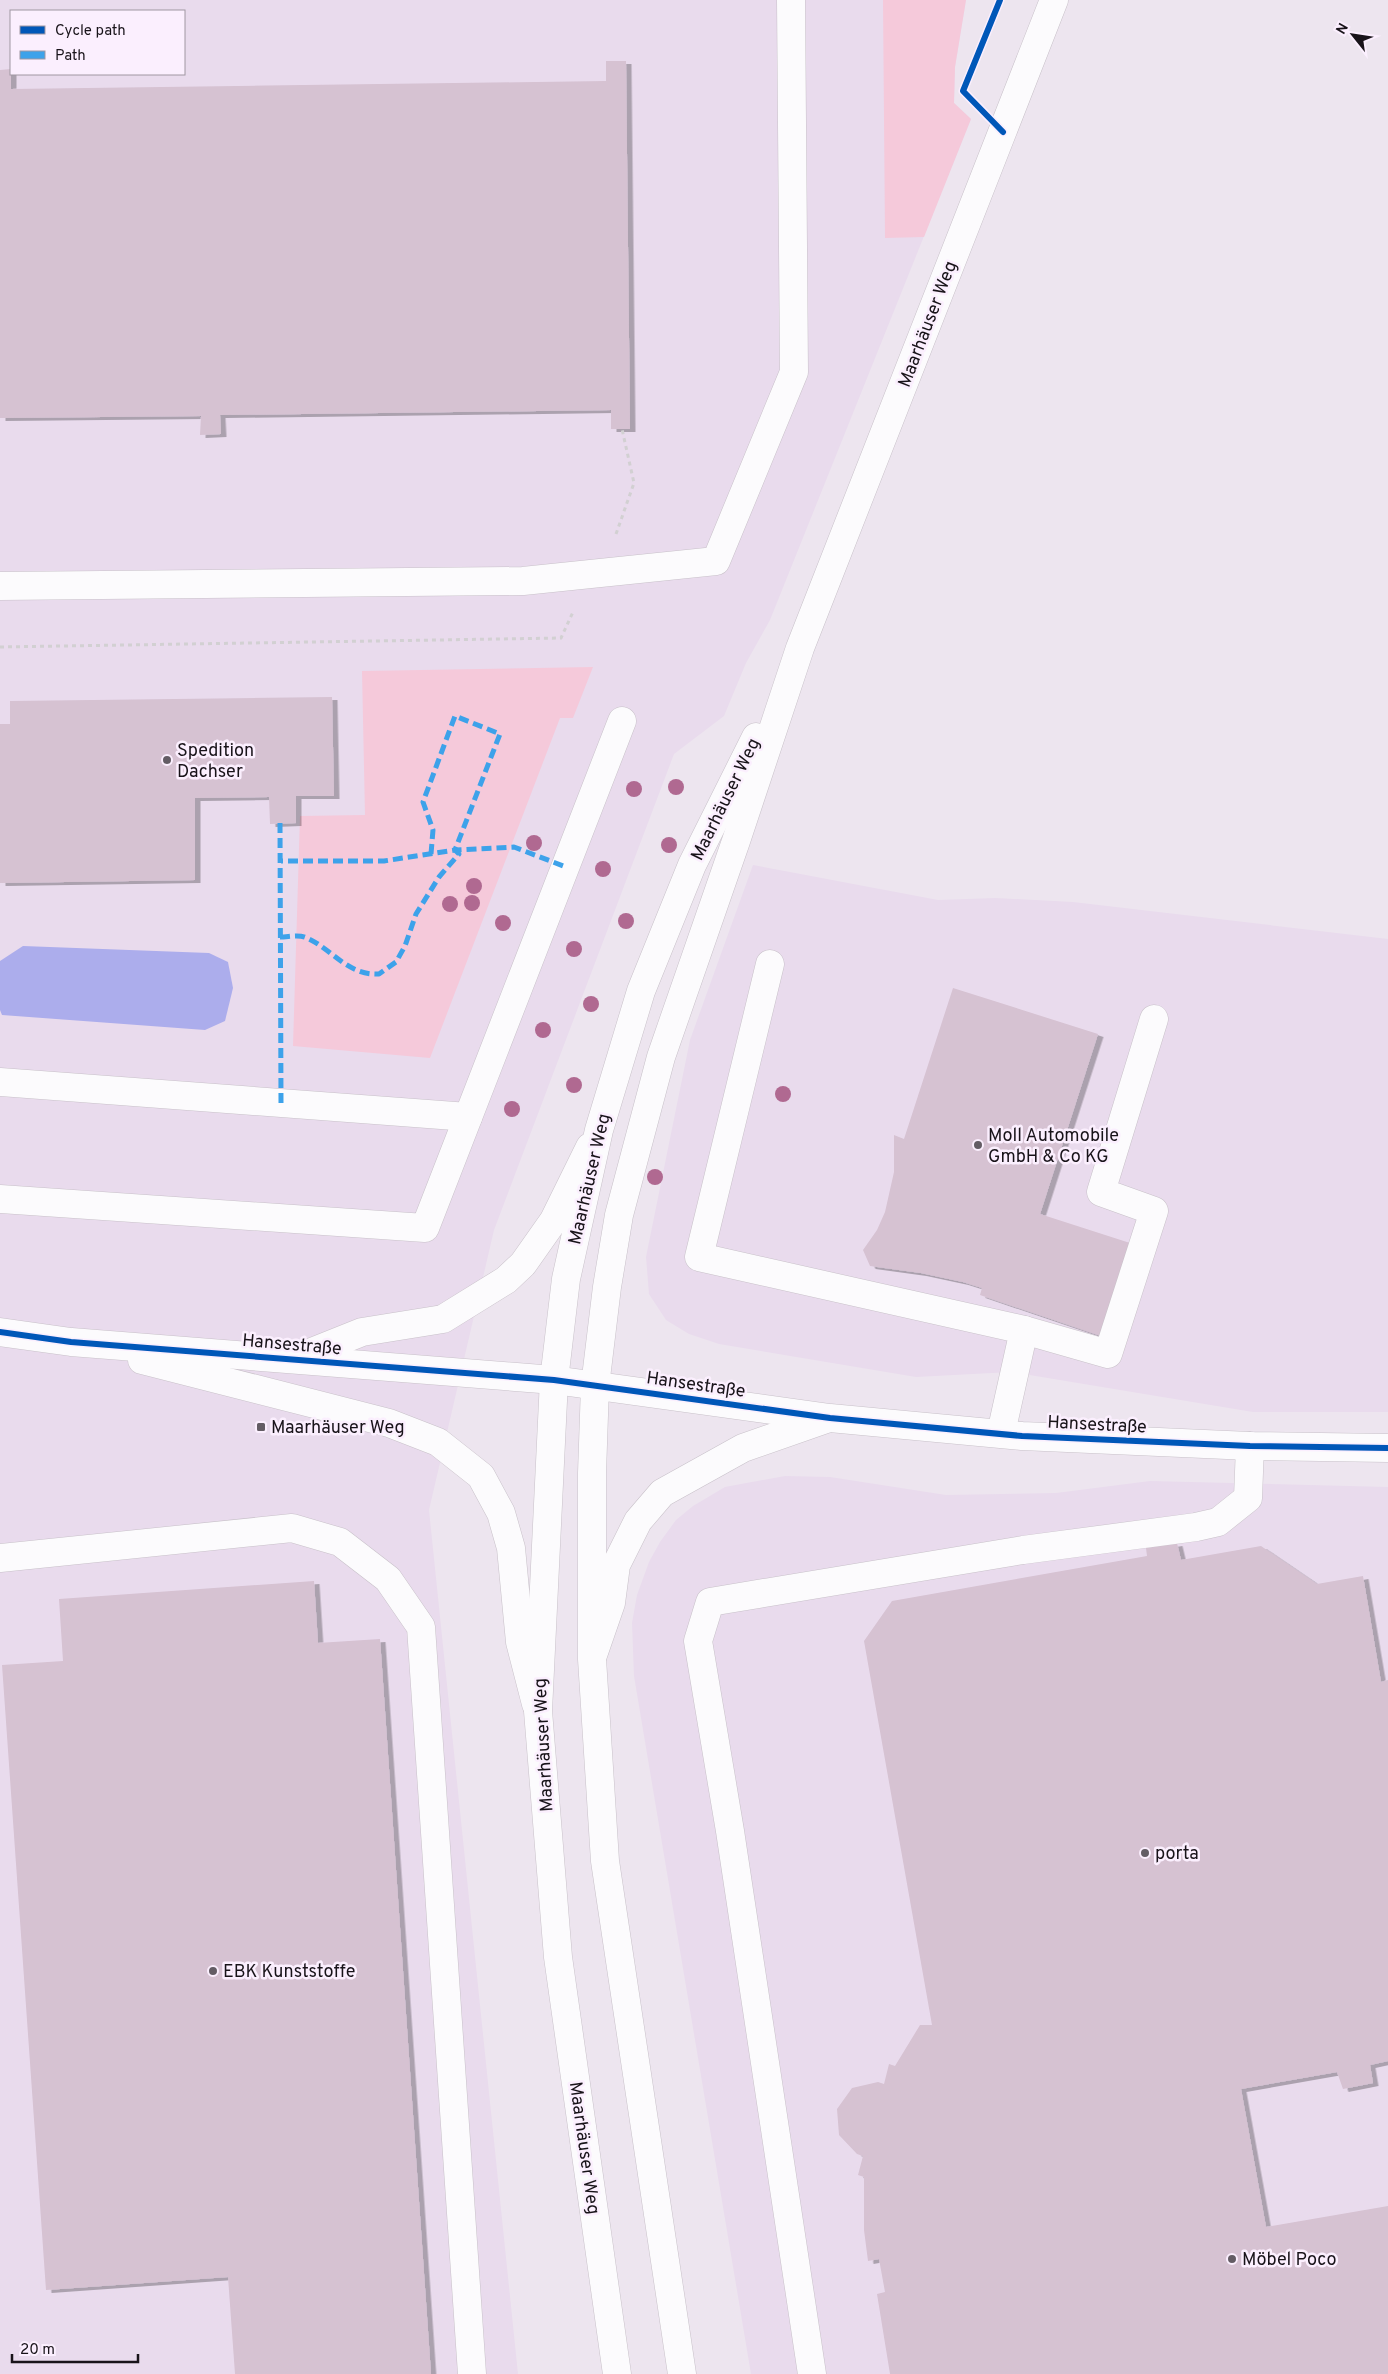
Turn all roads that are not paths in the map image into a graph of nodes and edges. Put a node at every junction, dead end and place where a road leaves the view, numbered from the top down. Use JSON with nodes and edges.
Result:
{"nodes":[{"id":1,"x":791,"y":0,"type":"edge"},
{"id":2,"x":1054,"y":0,"type":"edge"},
{"id":3,"x":0,"y":586,"type":"edge"},
{"id":4,"x":800,"y":648,"type":"junction"},
{"id":5,"x":622,"y":721,"type":"dead end"},
{"id":6,"x":770,"y":964,"type":"dead end"},
{"id":7,"x":1154,"y":1019,"type":"dead end"},
{"id":8,"x":0,"y":1082,"type":"edge"},
{"id":9,"x":468,"y":1117,"type":"junction"},
{"id":10,"x":599,"y":1130,"type":"junction"},
{"id":11,"x":0,"y":1199,"type":"edge"},
{"id":12,"x":1024,"y":1330,"type":"junction"},
{"id":13,"x":0,"y":1332,"type":"edge"},
{"id":14,"x":70,"y":1342,"type":"junction"},
{"id":15,"x":296,"y":1359,"type":"junction"},
{"id":16,"x":554,"y":1380,"type":"junction"},
{"id":17,"x":595,"y":1386,"type":"junction"},
{"id":18,"x":830,"y":1418,"type":"junction"},
{"id":19,"x":1002,"y":1433,"type":"junction"},
{"id":20,"x":1250,"y":1446,"type":"junction"},
{"id":21,"x":1388,"y":1448,"type":"edge"},
{"id":22,"x":0,"y":1558,"type":"edge"},
{"id":23,"x":592,"y":1659,"type":"junction"},
{"id":24,"x":538,"y":1711,"type":"junction"},
{"id":25,"x":472,"y":2374,"type":"edge"},
{"id":26,"x":617,"y":2374,"type":"edge"},
{"id":27,"x":682,"y":2374,"type":"edge"},
{"id":28,"x":812,"y":2374,"type":"edge"}],
"edges":[{"from":1,"to":3,"type":"main road"},
{"from":2,"to":4,"type":"main road","name":"Maarhäuser Weg"},
{"from":4,"to":10,"type":"main road","name":"Maarhäuser Weg"},
{"from":4,"to":17,"type":"main road","name":"Maarhäuser Weg"},
{"from":5,"to":9,"type":"main road"},
{"from":6,"to":12,"type":"main road"},
{"from":7,"to":12,"type":"main road"},
{"from":8,"to":9,"type":"main road"},
{"from":9,"to":11,"type":"main road"},
{"from":10,"to":15,"type":"main road","name":"Hansestraße"},
{"from":10,"to":16,"type":"main road","name":"Maarhäuser Weg"},
{"from":12,"to":19,"type":"main road"},
{"from":13,"to":14,"type":"main road","name":"Hansestraße"},
{"from":14,"to":15,"type":"main road","name":"Hansestraße"},
{"from":14,"to":24,"type":"main road","name":"Hansestraße"},
{"from":15,"to":16,"type":"main road","name":"Hansestraße"},
{"from":16,"to":17,"type":"main road","name":"Hansestraße"},
{"from":16,"to":24,"type":"main road","name":"Maarhäuser Weg"},
{"from":17,"to":18,"type":"main road","name":"Hansestraße"},
{"from":17,"to":23,"type":"main road","name":"Maarhäuser Weg"},
{"from":18,"to":19,"type":"main road","name":"Hansestraße"},
{"from":18,"to":23,"type":"main road","name":"Hansestraße"},
{"from":19,"to":20,"type":"main road","name":"Hansestraße"},
{"from":20,"to":21,"type":"main road","name":"Hansestraße"},
{"from":20,"to":28,"type":"main road"},
{"from":22,"to":25,"type":"main road"},
{"from":23,"to":27,"type":"main road","name":"Maarhäuser Weg"},
{"from":24,"to":26,"type":"main road","name":"Maarhäuser Weg"}]}
